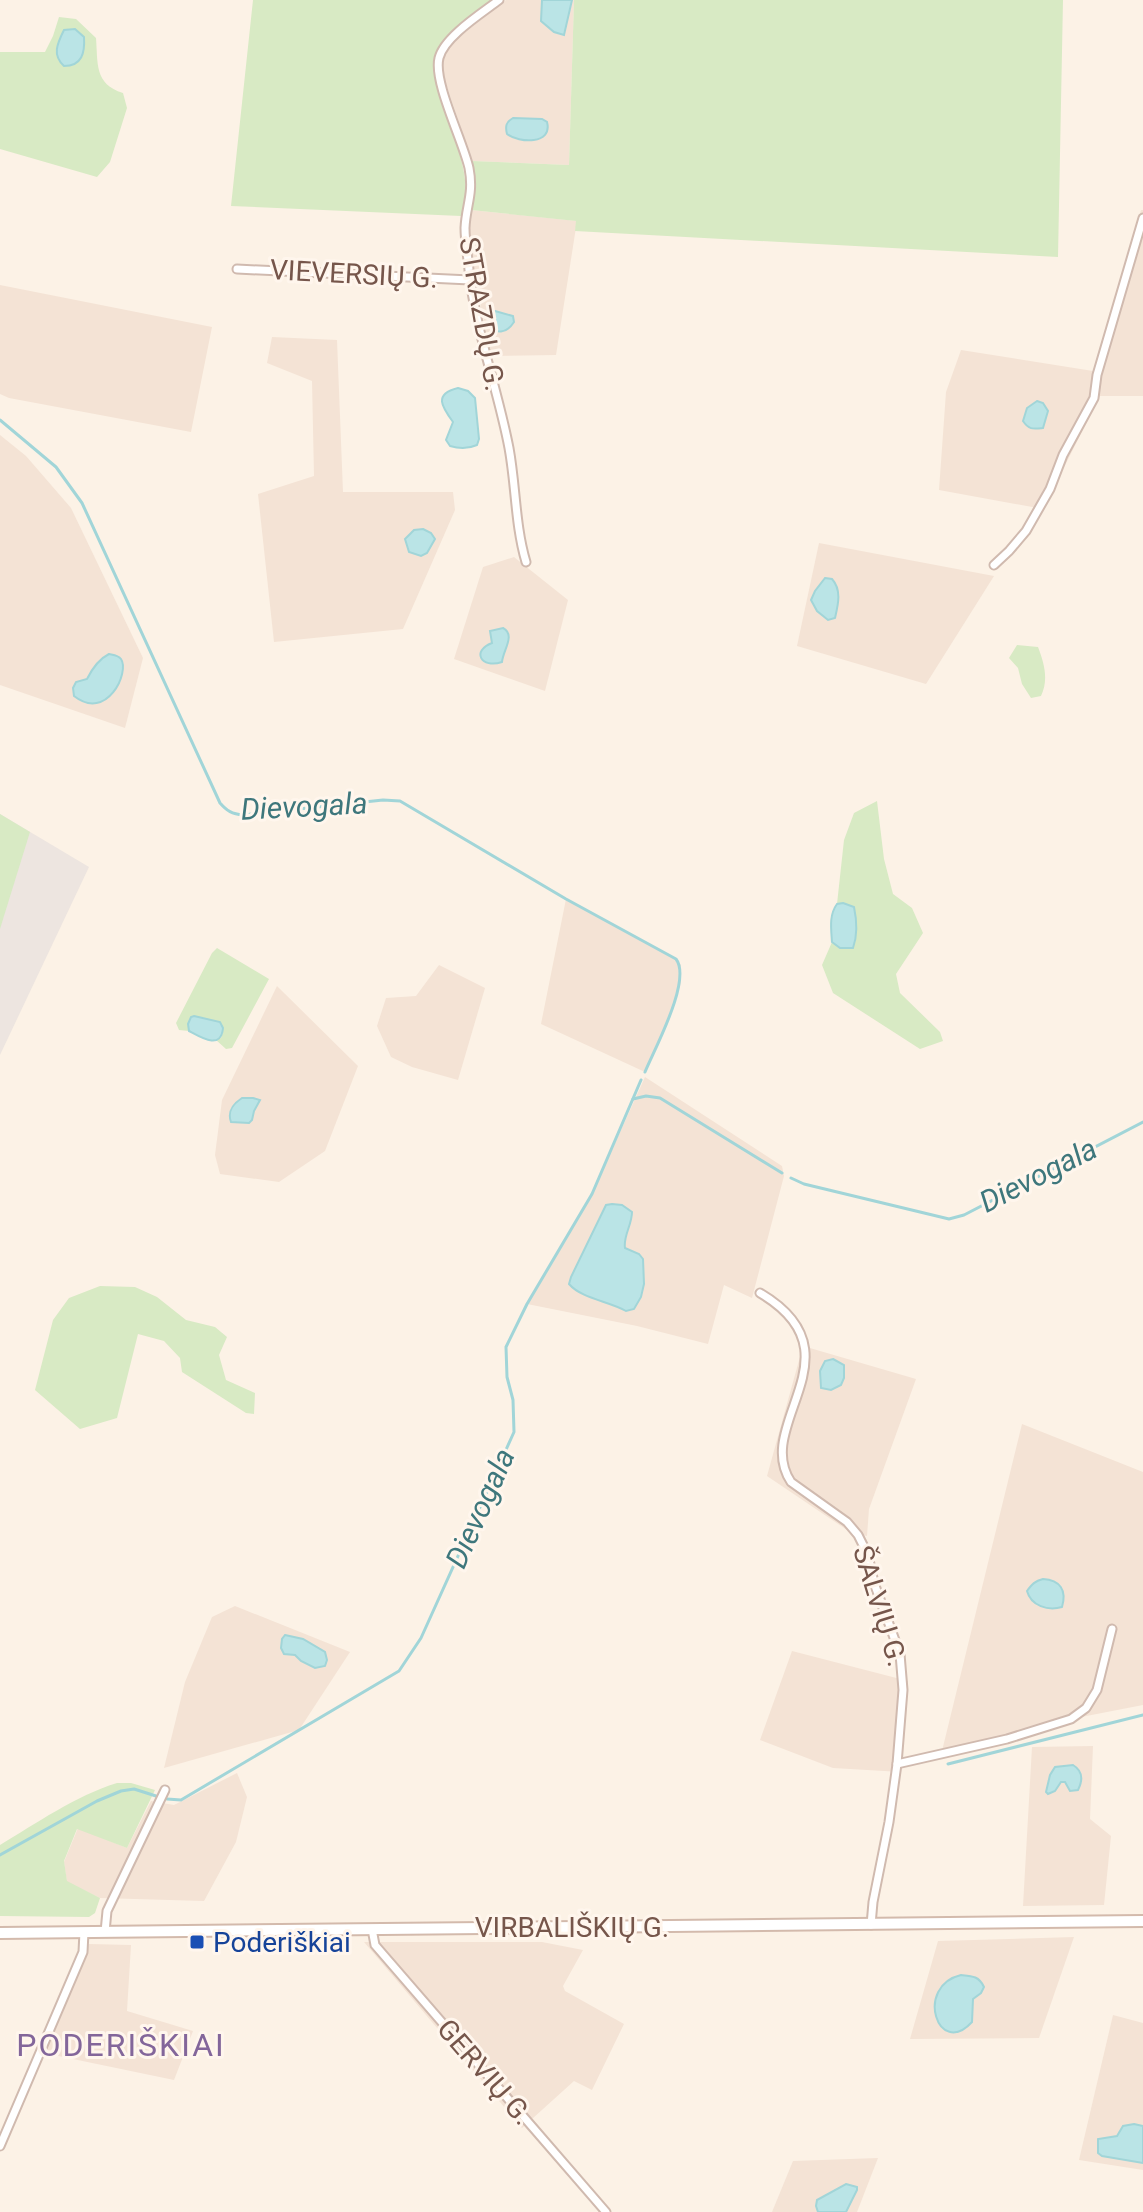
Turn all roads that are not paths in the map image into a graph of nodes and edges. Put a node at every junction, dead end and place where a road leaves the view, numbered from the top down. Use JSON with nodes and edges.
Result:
{"nodes":[{"id":1,"x":499,"y":0,"type":"edge"},
{"id":2,"x":1143,"y":218,"type":"edge"},
{"id":3,"x":237,"y":269,"type":"dead end"},
{"id":4,"x":470,"y":280,"type":"junction"},
{"id":5,"x":526,"y":562,"type":"dead end"},
{"id":6,"x":994,"y":565,"type":"dead end"},
{"id":7,"x":760,"y":1293,"type":"dead end"},
{"id":8,"x":1112,"y":1629,"type":"dead end"},
{"id":9,"x":897,"y":1764,"type":"junction"},
{"id":10,"x":165,"y":1790,"type":"dead end"},
{"id":11,"x":1143,"y":1921,"type":"edge"},
{"id":12,"x":871,"y":1925,"type":"junction"},
{"id":13,"x":372,"y":1929,"type":"junction"},
{"id":14,"x":84,"y":1932,"type":"junction"},
{"id":15,"x":105,"y":1932,"type":"junction"},
{"id":16,"x":0,"y":1933,"type":"edge"},
{"id":17,"x":0,"y":2146,"type":"edge"},
{"id":18,"x":606,"y":2212,"type":"edge"}],
"edges":[{"from":1,"to":4,"type":"street","name":"STRAZDŲ G."},
{"from":2,"to":6,"type":"street"},
{"from":3,"to":4,"type":"street","name":"VIEVERSIŲ G."},
{"from":4,"to":5,"type":"street","name":"STRAZDŲ G."},
{"from":7,"to":9,"type":"street","name":"ŠALVIŲ G."},
{"from":8,"to":9,"type":"street"},
{"from":9,"to":12,"type":"street","name":"ŠALVIŲ G."},
{"from":10,"to":15,"type":"street"},
{"from":11,"to":12,"type":"main road","name":"VIRBALIŠKIŲ G."},
{"from":12,"to":13,"type":"main road","name":"VIRBALIŠKIŲ G."},
{"from":13,"to":15,"type":"main road","name":"VIRBALIŠKIŲ G."},
{"from":13,"to":18,"type":"street","name":"GERVIŲ G."},
{"from":14,"to":15,"type":"main road","name":"VIRBALIŠKIŲ G."},
{"from":14,"to":16,"type":"main road","name":"VIRBALIŠKIŲ G."},
{"from":14,"to":17,"type":"street"}]}
